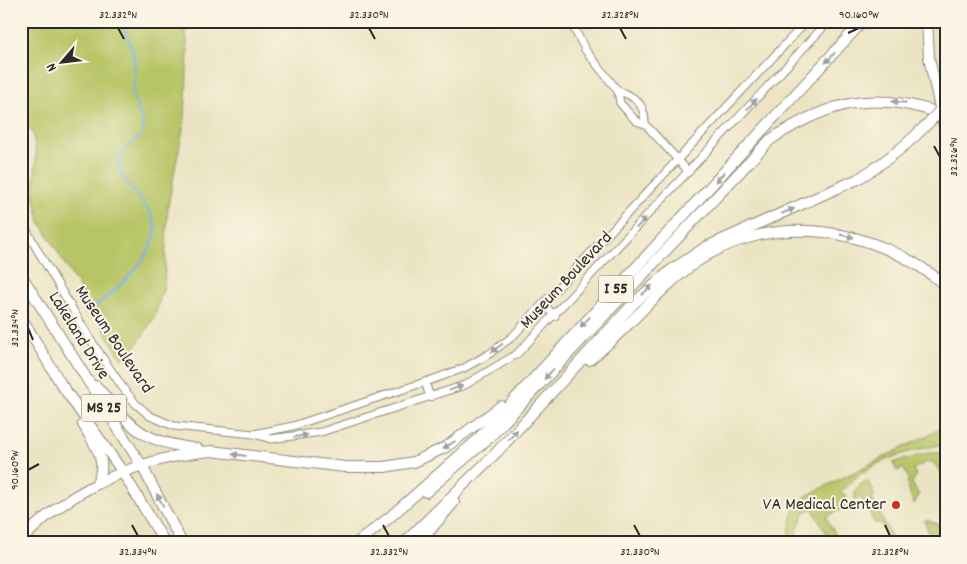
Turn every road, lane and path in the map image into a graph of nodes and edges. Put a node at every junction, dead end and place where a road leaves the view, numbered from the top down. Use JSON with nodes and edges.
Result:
{"nodes":[{"id":1,"x":570,"y":21,"type":"edge"},
{"id":2,"x":808,"y":21,"type":"edge"},
{"id":3,"x":829,"y":21,"type":"edge"},
{"id":4,"x":863,"y":21,"type":"edge"},
{"id":5,"x":927,"y":21,"type":"edge"},
{"id":6,"x":618,"y":91,"type":"junction"},
{"id":7,"x":946,"y":102,"type":"edge"},
{"id":8,"x":946,"y":115,"type":"edge"},
{"id":9,"x":645,"y":124,"type":"junction"},
{"id":10,"x":946,"y":135,"type":"edge"},
{"id":11,"x":677,"y":161,"type":"junction"},
{"id":12,"x":688,"y":172,"type":"junction"},
{"id":13,"x":21,"y":210,"type":"edge"},
{"id":14,"x":21,"y":275,"type":"edge"},
{"id":15,"x":946,"y":286,"type":"edge"},
{"id":16,"x":544,"y":305,"type":"junction"},
{"id":17,"x":555,"y":316,"type":"junction"},
{"id":18,"x":21,"y":317,"type":"edge"},
{"id":19,"x":75,"y":362,"type":"junction"},
{"id":20,"x":568,"y":376,"type":"junction"},
{"id":21,"x":424,"y":382,"type":"junction"},
{"id":22,"x":529,"y":383,"type":"junction"},
{"id":23,"x":62,"y":384,"type":"junction"},
{"id":24,"x":430,"y":397,"type":"junction"},
{"id":25,"x":254,"y":434,"type":"junction"},
{"id":26,"x":211,"y":451,"type":"junction"},
{"id":27,"x":496,"y":454,"type":"junction"},
{"id":28,"x":142,"y":466,"type":"junction"},
{"id":29,"x":122,"y":471,"type":"junction"},
{"id":30,"x":97,"y":483,"type":"junction"},
{"id":31,"x":390,"y":517,"type":"junction"},
{"id":32,"x":37,"y":523,"type":"junction"},
{"id":33,"x":21,"y":536,"type":"edge"},
{"id":34,"x":21,"y":541,"type":"edge"},
{"id":35,"x":165,"y":543,"type":"edge"},
{"id":36,"x":182,"y":543,"type":"edge"},
{"id":37,"x":357,"y":543,"type":"edge"},
{"id":38,"x":404,"y":543,"type":"edge"},
{"id":39,"x":419,"y":543,"type":"edge"}],
"edges":[{"from":1,"to":6,"type":"street"},
{"from":2,"to":11,"type":"street","name":"Museum Boulevard"},
{"from":12,"to":3,"type":"street","name":"Museum Boulevard","one_way":true},
{"from":4,"to":22,"type":"highway","number":"I 55","one_way":true},
{"from":5,"to":10,"type":"highway","bridge":true},
{"from":6,"to":9,"type":"street"},
{"from":6,"to":9,"type":"street"},
{"from":20,"to":7,"type":"highway","number":"I 55","one_way":true,"bridge":true},
{"from":8,"to":31,"type":"highway","one_way":true},
{"from":9,"to":11,"type":"street"},
{"from":11,"to":12,"type":"street"},
{"from":11,"to":16,"type":"street","name":"Museum Boulevard"},
{"from":17,"to":12,"type":"street","name":"Museum Boulevard","one_way":true},
{"from":13,"to":25,"type":"street","name":"Museum Boulevard"},
{"from":14,"to":19,"type":"highway","name":"Lakeland Drive","number":"MS 25"},
{"from":20,"to":15,"type":"highway","one_way":true},
{"from":16,"to":17,"type":"street"},
{"from":16,"to":21,"type":"street","name":"Museum Boulevard","one_way":true},
{"from":24,"to":17,"type":"street","name":"Museum Boulevard","one_way":true},
{"from":18,"to":23,"type":"highway","number":"MS 25"},
{"from":19,"to":26,"type":"highway"},
{"from":19,"to":28,"type":"highway","name":"Lakeland Drive","number":"MS 25"},
{"from":27,"to":20,"type":"highway","number":"I 55","one_way":true},
{"from":21,"to":24,"type":"street"},
{"from":21,"to":25,"type":"street","name":"Museum Boulevard"},
{"from":22,"to":26,"type":"highway","one_way":true},
{"from":22,"to":31,"type":"highway","number":"I 55"},
{"from":23,"to":29,"type":"highway","number":"MS 25"},
{"from":23,"to":30,"type":"highway"},
{"from":25,"to":24,"type":"street","name":"Museum Boulevard","one_way":true},
{"from":26,"to":28,"type":"highway"},
{"from":27,"to":38,"type":"highway","number":"I 55"},
{"from":27,"to":39,"type":"highway"},
{"from":28,"to":29,"type":"highway"},
{"from":36,"to":28,"type":"highway","name":"Lakeland Drive","number":"MS 25","one_way":true},
{"from":29,"to":30,"type":"highway"},
{"from":29,"to":35,"type":"highway","number":"MS 25"},
{"from":30,"to":32,"type":"highway"},
{"from":31,"to":37,"type":"highway","number":"I 55"},
{"from":32,"to":33,"type":"street"},
{"from":32,"to":34,"type":"highway"}]}
